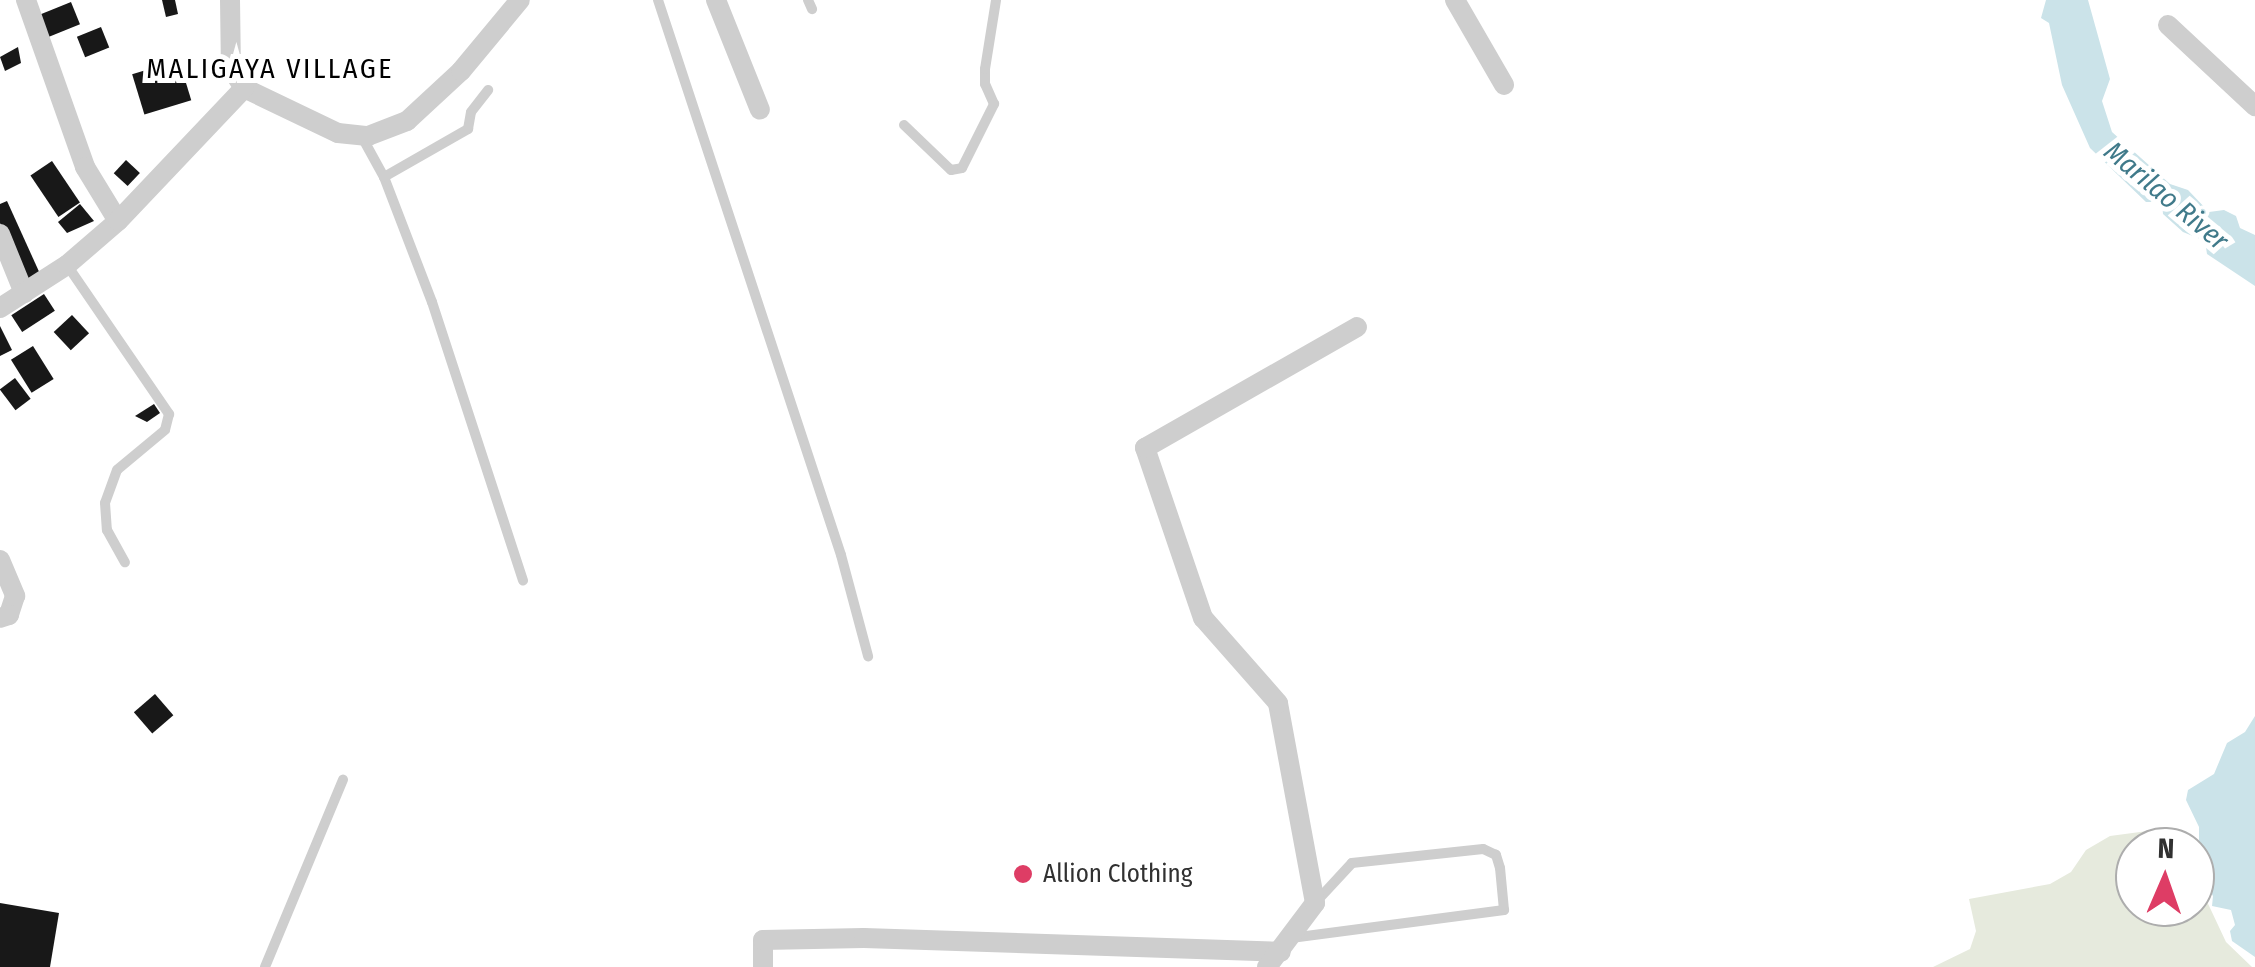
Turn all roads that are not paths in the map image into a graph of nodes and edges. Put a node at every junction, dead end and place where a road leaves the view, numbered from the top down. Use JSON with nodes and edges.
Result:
{"nodes":[{"id":1,"x":26,"y":0,"type":"edge"},
{"id":2,"x":230,"y":0,"type":"edge"},
{"id":3,"x":520,"y":0,"type":"edge"},
{"id":4,"x":658,"y":0,"type":"edge"},
{"id":5,"x":716,"y":0,"type":"edge"},
{"id":6,"x":996,"y":0,"type":"edge"},
{"id":7,"x":1454,"y":0,"type":"edge"},
{"id":8,"x":2168,"y":25,"type":"dead end"},
{"id":9,"x":1504,"y":85,"type":"dead end"},
{"id":10,"x":244,"y":88,"type":"junction"},
{"id":11,"x":488,"y":90,"type":"dead end"},
{"id":12,"x":2255,"y":106,"type":"edge"},
{"id":13,"x":760,"y":110,"type":"dead end"},
{"id":14,"x":904,"y":125,"type":"dead end"},
{"id":15,"x":360,"y":135,"type":"junction"},
{"id":16,"x":384,"y":178,"type":"junction"},
{"id":17,"x":118,"y":221,"type":"junction"},
{"id":18,"x":0,"y":234,"type":"edge"},
{"id":19,"x":67,"y":265,"type":"junction"},
{"id":20,"x":24,"y":293,"type":"junction"},
{"id":21,"x":0,"y":308,"type":"edge"},
{"id":22,"x":1357,"y":327,"type":"dead end"},
{"id":23,"x":0,"y":560,"type":"edge"},
{"id":24,"x":125,"y":562,"type":"dead end"},
{"id":25,"x":524,"y":582,"type":"dead end"},
{"id":26,"x":0,"y":618,"type":"edge"},
{"id":27,"x":868,"y":656,"type":"dead end"},
{"id":28,"x":344,"y":780,"type":"dead end"},
{"id":29,"x":1315,"y":903,"type":"junction"},
{"id":30,"x":1280,"y":952,"type":"edge"},
{"id":31,"x":266,"y":967,"type":"edge"},
{"id":32,"x":764,"y":967,"type":"edge"}],
"edges":[{"from":1,"to":17,"type":"street"},
{"from":2,"to":10,"type":"street"},
{"from":3,"to":15,"type":"street"},
{"from":4,"to":27,"type":"lane"},
{"from":5,"to":13,"type":"street"},
{"from":6,"to":14,"type":"lane"},
{"from":7,"to":9,"type":"street"},
{"from":8,"to":12,"type":"street"},
{"from":10,"to":15,"type":"street"},
{"from":10,"to":17,"type":"street"},
{"from":11,"to":16,"type":"lane"},
{"from":15,"to":16,"type":"lane"},
{"from":16,"to":25,"type":"lane"},
{"from":17,"to":19,"type":"street"},
{"from":18,"to":20,"type":"street"},
{"from":19,"to":20,"type":"street"},
{"from":19,"to":24,"type":"lane"},
{"from":20,"to":21,"type":"street"},
{"from":22,"to":29,"type":"street"},
{"from":23,"to":26,"type":"street"},
{"from":28,"to":31,"type":"lane"},
{"from":29,"to":30,"type":"street"},
{"from":29,"to":30,"type":"lane"},
{"from":30,"to":32,"type":"street"}]}
